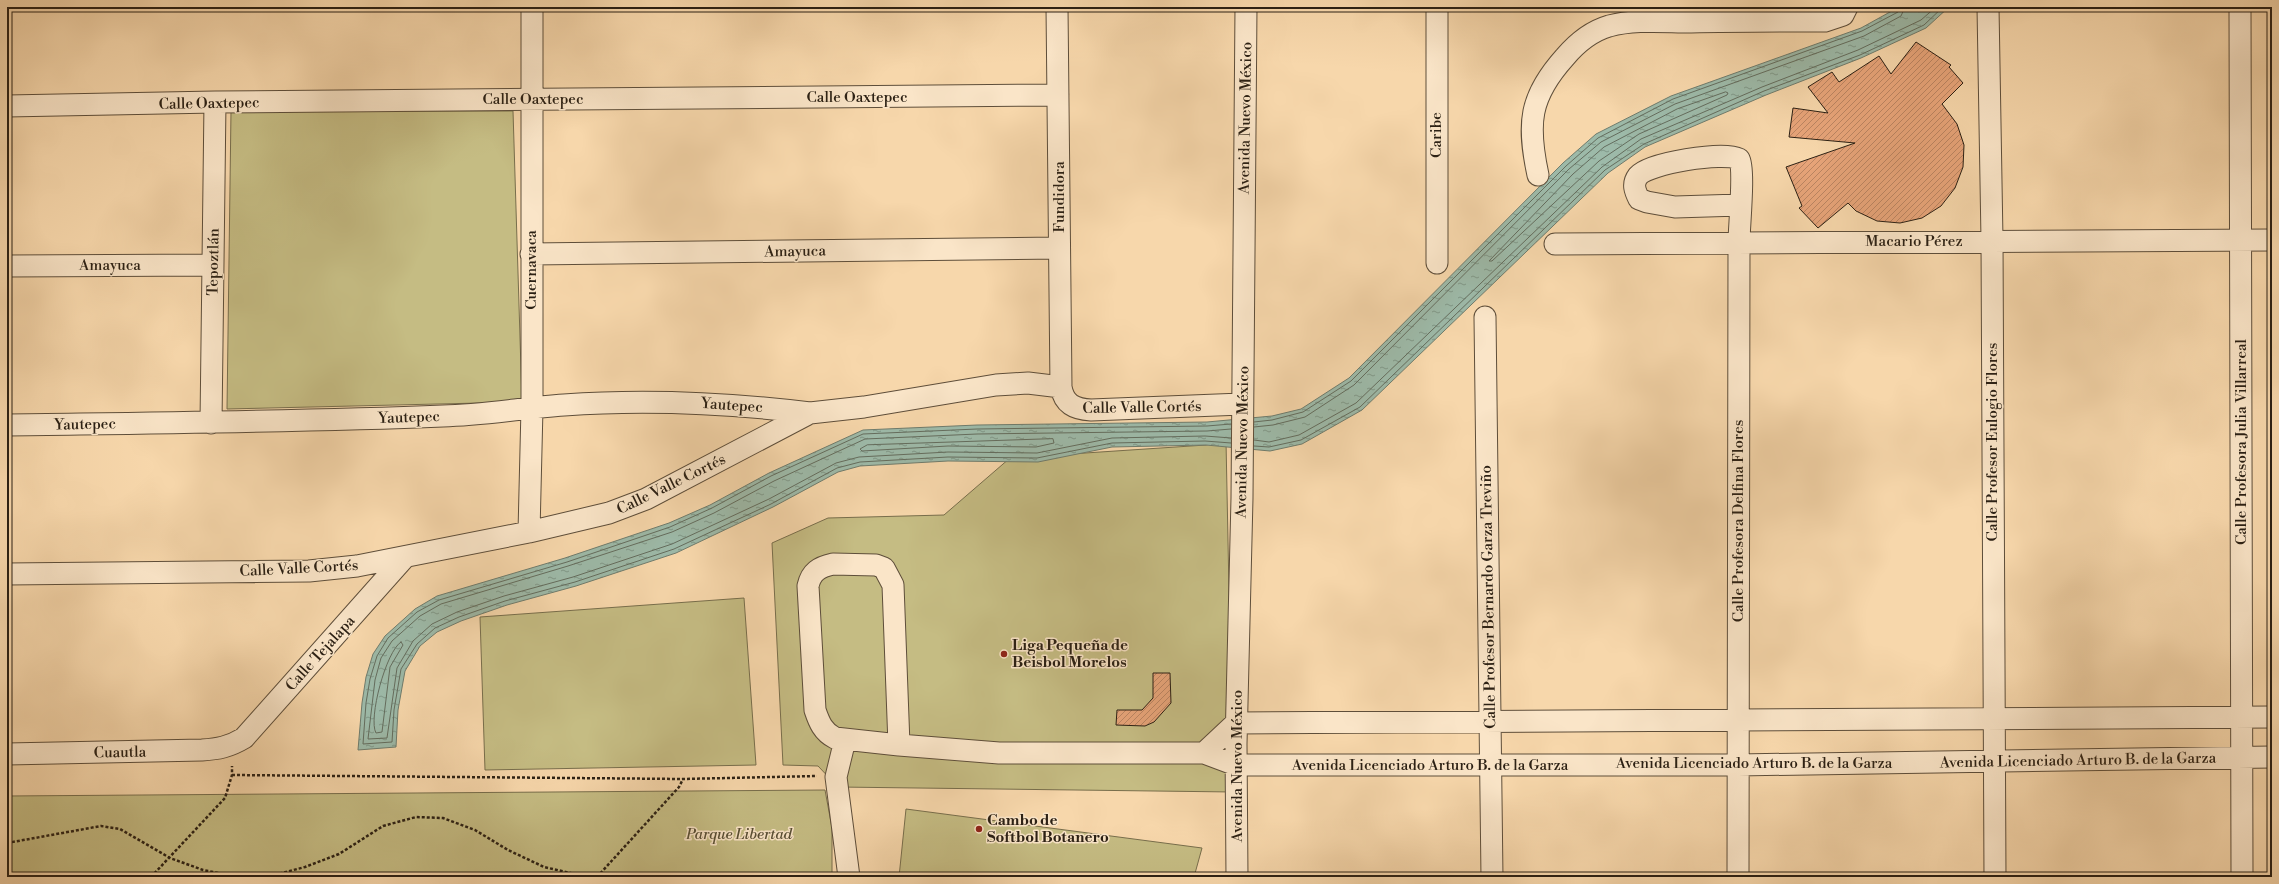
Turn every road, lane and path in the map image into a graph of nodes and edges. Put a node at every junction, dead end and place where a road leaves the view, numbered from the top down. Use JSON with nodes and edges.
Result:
{"nodes":[{"id":1,"x":532,"y":7,"type":"edge"},
{"id":2,"x":1056,"y":7,"type":"edge"},
{"id":3,"x":1246,"y":7,"type":"edge"},
{"id":4,"x":1437,"y":7,"type":"edge"},
{"id":5,"x":1988,"y":7,"type":"edge"},
{"id":6,"x":2240,"y":7,"type":"edge"},
{"id":7,"x":1845,"y":11,"type":"edge"},
{"id":8,"x":1058,"y":95,"type":"junction"},
{"id":9,"x":531,"y":99,"type":"junction"},
{"id":10,"x":215,"y":102,"type":"junction"},
{"id":11,"x":7,"y":106,"type":"edge"},
{"id":12,"x":1538,"y":175,"type":"dead end"},
{"id":13,"x":1740,"y":205,"type":"junction"},
{"id":14,"x":1992,"y":240,"type":"junction"},
{"id":15,"x":2241,"y":240,"type":"junction"},
{"id":16,"x":2272,"y":240,"type":"edge"},
{"id":17,"x":1739,"y":242,"type":"junction"},
{"id":18,"x":1555,"y":244,"type":"dead end"},
{"id":19,"x":1059,"y":248,"type":"junction"},
{"id":20,"x":531,"y":254,"type":"junction"},
{"id":21,"x":1437,"y":263,"type":"dead end"},
{"id":22,"x":212,"y":265,"type":"junction"},
{"id":23,"x":7,"y":266,"type":"edge"},
{"id":24,"x":1485,"y":317,"type":"dead end"},
{"id":25,"x":1060,"y":386,"type":"junction"},
{"id":26,"x":532,"y":408,"type":"junction"},
{"id":27,"x":1242,"y":408,"type":"junction"},
{"id":28,"x":810,"y":413,"type":"junction"},
{"id":29,"x":211,"y":423,"type":"junction"},
{"id":30,"x":7,"y":425,"type":"edge"},
{"id":31,"x":529,"y":532,"type":"junction"},
{"id":32,"x":404,"y":557,"type":"junction"},
{"id":33,"x":7,"y":574,"type":"edge"},
{"id":34,"x":2272,"y":717,"type":"edge"},
{"id":35,"x":2240,"y":718,"type":"junction"},
{"id":36,"x":1993,"y":720,"type":"junction"},
{"id":37,"x":1738,"y":721,"type":"junction"},
{"id":38,"x":1489,"y":722,"type":"junction"},
{"id":39,"x":1236,"y":723,"type":"junction"},
{"id":40,"x":845,"y":740,"type":"junction"},
{"id":41,"x":232,"y":745,"type":"junction"},
{"id":42,"x":899,"y":745,"type":"junction"},
{"id":43,"x":1204,"y":753,"type":"junction"},
{"id":44,"x":7,"y":754,"type":"edge"},
{"id":45,"x":2242,"y":757,"type":"junction"},
{"id":46,"x":2272,"y":757,"type":"edge"},
{"id":47,"x":1994,"y":761,"type":"junction"},
{"id":48,"x":1490,"y":764,"type":"junction"},
{"id":49,"x":1738,"y":764,"type":"junction"},
{"id":50,"x":1236,"y":765,"type":"junction"},
{"id":51,"x":232,"y":775,"type":"junction"},
{"id":52,"x":822,"y":778,"type":"dead end"},
{"id":53,"x":683,"y":779,"type":"junction"},
{"id":54,"x":7,"y":843,"type":"edge"},
{"id":55,"x":170,"y":858,"type":"junction"},
{"id":56,"x":151,"y":877,"type":"edge"},
{"id":57,"x":588,"y":877,"type":"edge"},
{"id":58,"x":597,"y":877,"type":"edge"},
{"id":59,"x":849,"y":877,"type":"edge"},
{"id":60,"x":1237,"y":877,"type":"edge"},
{"id":61,"x":1492,"y":877,"type":"edge"},
{"id":62,"x":1738,"y":877,"type":"edge"},
{"id":63,"x":1995,"y":877,"type":"edge"},
{"id":64,"x":2242,"y":877,"type":"edge"}],
"edges":[{"from":1,"to":9,"type":"street","name":"Cuernavaca"},
{"from":2,"to":8,"type":"street","name":"Fundidora"},
{"from":3,"to":27,"type":"street","name":"Avenida Nuevo México"},
{"from":4,"to":21,"type":"street","name":"Caribe"},
{"from":5,"to":14,"type":"street","name":"Calle Profesor Eulogio Flores"},
{"from":6,"to":15,"type":"street","name":"Calle Profesora Julia Villarreal"},
{"from":7,"to":12,"type":"street"},
{"from":8,"to":9,"type":"street","name":"Calle Oaxtepec"},
{"from":8,"to":19,"type":"street","name":"Fundidora"},
{"from":9,"to":10,"type":"street","name":"Calle Oaxtepec"},
{"from":9,"to":20,"type":"street","name":"Cuernavaca"},
{"from":10,"to":11,"type":"street","name":"Calle Oaxtepec"},
{"from":10,"to":22,"type":"street","name":"Tepoztlán"},
{"from":13,"to":13,"type":"street","name":"Calle Profesora Delfina Flores"},
{"from":13,"to":17,"type":"street","name":"Calle Profesora Delfina Flores"},
{"from":14,"to":15,"type":"street","name":"Macario Pérez"},
{"from":14,"to":17,"type":"street","name":"Macario Pérez"},
{"from":14,"to":36,"type":"street","name":"Calle Profesor Eulogio Flores"},
{"from":15,"to":16,"type":"street","name":"Macario Pérez"},
{"from":15,"to":35,"type":"street","name":"Calle Profesora Julia Villarreal"},
{"from":17,"to":18,"type":"street","name":"Macario Pérez"},
{"from":17,"to":37,"type":"street","name":"Calle Profesora Delfina Flores"},
{"from":19,"to":20,"type":"street","name":"Amayuca"},
{"from":19,"to":25,"type":"street","name":"Fundidora"},
{"from":20,"to":26,"type":"street","name":"Cuernavaca"},
{"from":22,"to":23,"type":"street","name":"Amayuca"},
{"from":22,"to":29,"type":"street","name":"Tepoztlán"},
{"from":24,"to":38,"type":"street","name":"Calle Profesor Bernardo Garza Treviño"},
{"from":25,"to":27,"type":"street","name":"Calle Valle Cortés"},
{"from":25,"to":28,"type":"street","name":"Calle Valle Cortés"},
{"from":26,"to":28,"type":"street","name":"Yautepec"},
{"from":26,"to":29,"type":"street","name":"Yautepec"},
{"from":26,"to":31,"type":"street","name":"Cuernavaca"},
{"from":27,"to":39,"type":"street","name":"Avenida Nuevo México"},
{"from":28,"to":31,"type":"street","name":"Calle Valle Cortés"},
{"from":29,"to":30,"type":"street","name":"Yautepec"},
{"from":31,"to":32,"type":"street","name":"Calle Valle Cortés"},
{"from":32,"to":33,"type":"street","name":"Calle Valle Cortés"},
{"from":32,"to":41,"type":"street","name":"Calle Tejalapa"},
{"from":34,"to":35,"type":"street"},
{"from":35,"to":36,"type":"street"},
{"from":35,"to":45,"type":"street","name":"Calle Profesora Julia Villarreal"},
{"from":36,"to":37,"type":"street"},
{"from":36,"to":47,"type":"street","name":"Calle Profesor Eulogio Flores"},
{"from":37,"to":38,"type":"street"},
{"from":37,"to":49,"type":"street","name":"Calle Profesora Delfina Flores"},
{"from":38,"to":39,"type":"street"},
{"from":38,"to":48,"type":"street","name":"Calle Profesor Bernardo Garza Treviño"},
{"from":39,"to":43,"type":"street"},
{"from":39,"to":50,"type":"street","name":"Avenida Nuevo México"},
{"from":40,"to":42,"type":"street"},
{"from":40,"to":42,"type":"street"},
{"from":40,"to":59,"type":"street"},
{"from":41,"to":44,"type":"street","name":"Cuautla"},
{"from":41,"to":51,"type":"path"},
{"from":42,"to":43,"type":"street"},
{"from":43,"to":50,"type":"street"},
{"from":45,"to":46,"type":"street","name":"Avenida Licenciado Arturo B. de la Garza"},
{"from":45,"to":47,"type":"street","name":"Avenida Licenciado Arturo B. de la Garza"},
{"from":45,"to":64,"type":"street","name":"Calle Profesora Julia Villarreal"},
{"from":47,"to":49,"type":"street","name":"Avenida Licenciado Arturo B. de la Garza"},
{"from":47,"to":63,"type":"street","name":"Calle Profesor Eulogio Flores"},
{"from":48,"to":49,"type":"street","name":"Avenida Licenciado Arturo B. de la Garza"},
{"from":48,"to":50,"type":"street","name":"Avenida Licenciado Arturo B. de la Garza"},
{"from":48,"to":61,"type":"street","name":"Calle Profesor Bernardo Garza Treviño"},
{"from":49,"to":62,"type":"street","name":"Calle Profesora Delfina Flores"},
{"from":50,"to":60,"type":"street","name":"Avenida Nuevo México"},
{"from":51,"to":53,"type":"path"},
{"from":51,"to":55,"type":"path"},
{"from":52,"to":53,"type":"path"},
{"from":53,"to":58,"type":"path"},
{"from":54,"to":55,"type":"path"},
{"from":55,"to":56,"type":"path"},
{"from":55,"to":57,"type":"path"}]}
